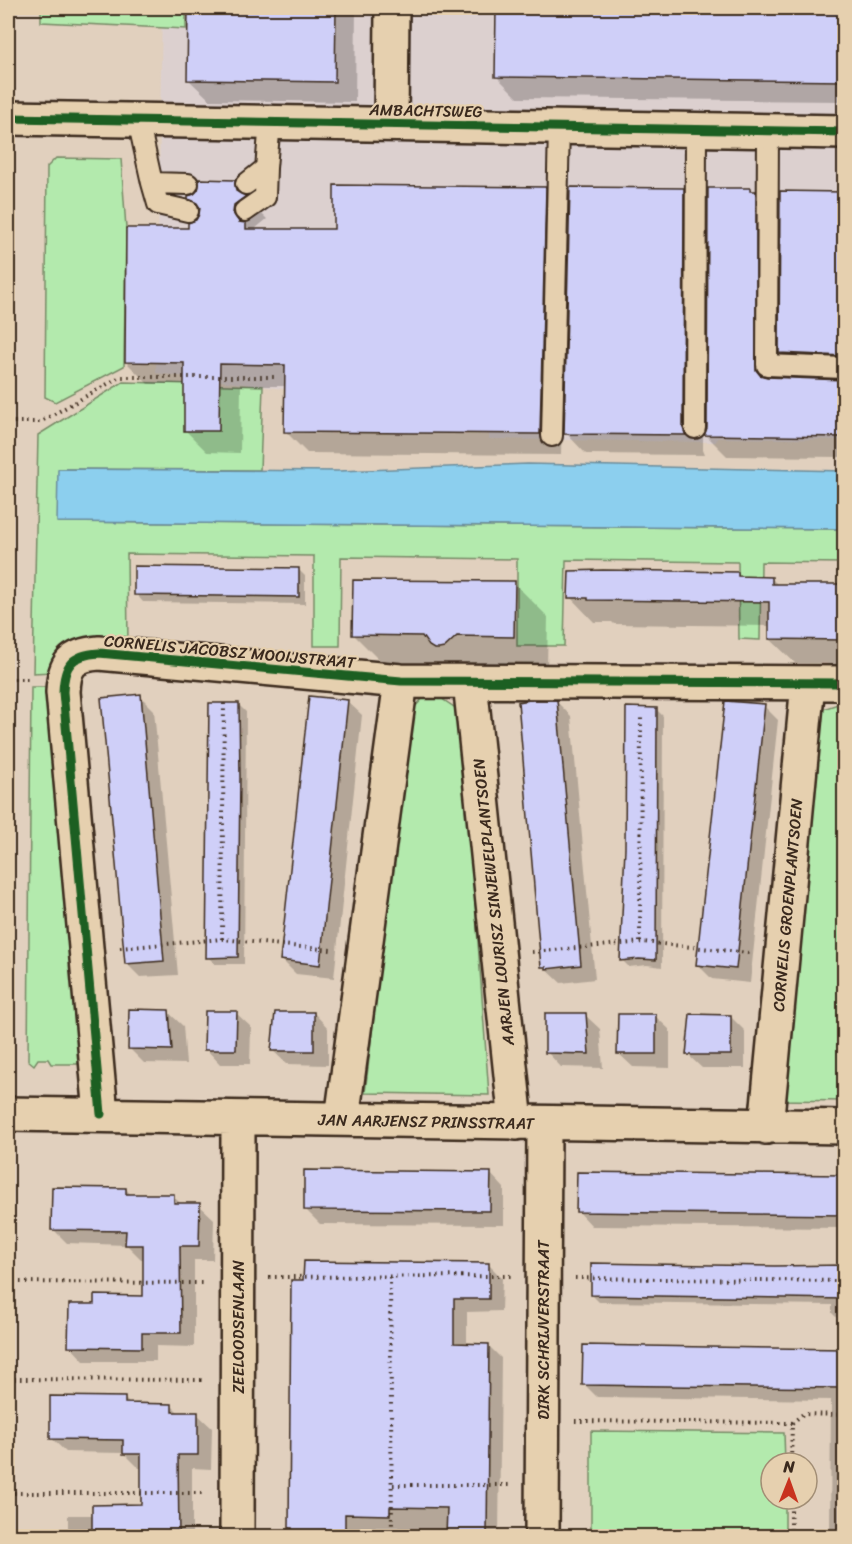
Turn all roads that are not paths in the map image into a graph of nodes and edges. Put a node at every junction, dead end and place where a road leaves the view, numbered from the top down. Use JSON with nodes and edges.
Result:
{"nodes":[{"id":1,"x":392,"y":8,"type":"edge"},
{"id":2,"x":8,"y":118,"type":"edge"},
{"id":3,"x":138,"y":120,"type":"junction"},
{"id":4,"x":270,"y":122,"type":"junction"},
{"id":5,"x":391,"y":124,"type":"junction"},
{"id":6,"x":560,"y":127,"type":"junction"},
{"id":7,"x":696,"y":130,"type":"junction"},
{"id":8,"x":768,"y":131,"type":"junction"},
{"id":9,"x":844,"y":132,"type":"edge"},
{"id":10,"x":266,"y":168,"type":"junction"},
{"id":11,"x":152,"y":183,"type":"junction"},
{"id":12,"x":188,"y":184,"type":"dead end"},
{"id":13,"x":246,"y":184,"type":"dead end"},
{"id":14,"x":188,"y":211,"type":"dead end"},
{"id":15,"x":245,"y":211,"type":"dead end"},
{"id":16,"x":844,"y":368,"type":"edge"},
{"id":17,"x":695,"y":428,"type":"dead end"},
{"id":18,"x":552,"y":436,"type":"dead end"},
{"id":19,"x":401,"y":681,"type":"junction"},
{"id":20,"x":470,"y":682,"type":"junction"},
{"id":21,"x":808,"y":683,"type":"junction"},
{"id":22,"x":844,"y":683,"type":"edge"},
{"id":23,"x":8,"y":1114,"type":"edge"},
{"id":24,"x":101,"y":1114,"type":"junction"},
{"id":25,"x":238,"y":1118,"type":"junction"},
{"id":26,"x":342,"y":1119,"type":"junction"},
{"id":27,"x":530,"y":1123,"type":"junction"},
{"id":28,"x":766,"y":1127,"type":"junction"},
{"id":29,"x":844,"y":1127,"type":"edge"},
{"id":30,"x":237,"y":1536,"type":"edge"},
{"id":31,"x":542,"y":1536,"type":"edge"}],
"edges":[{"from":1,"to":5,"type":"street"},
{"from":2,"to":3,"type":"street","name":"AMBACHTSWEG"},
{"from":3,"to":4,"type":"street","name":"AMBACHTSWEG"},
{"from":3,"to":11,"type":"lane"},
{"from":4,"to":5,"type":"street","name":"AMBACHTSWEG"},
{"from":4,"to":10,"type":"lane"},
{"from":5,"to":6,"type":"street","name":"AMBACHTSWEG"},
{"from":6,"to":7,"type":"street","name":"AMBACHTSWEG"},
{"from":6,"to":18,"type":"lane"},
{"from":7,"to":8,"type":"street","name":"AMBACHTSWEG"},
{"from":7,"to":17,"type":"lane"},
{"from":8,"to":9,"type":"street","name":"AMBACHTSWEG"},
{"from":8,"to":16,"type":"lane"},
{"from":10,"to":13,"type":"lane"},
{"from":10,"to":15,"type":"lane"},
{"from":11,"to":12,"type":"lane"},
{"from":11,"to":14,"type":"lane"},
{"from":19,"to":20,"type":"street","name":"CORNELIS JACOBSZ MOOIJSTRAAT"},
{"from":19,"to":24,"type":"street","name":"CORNELIS JACOBSZ MOOIJSTRAAT"},
{"from":19,"to":26,"type":"street"},
{"from":20,"to":21,"type":"street","name":"CORNELIS JACOBSZ MOOIJSTRAAT"},
{"from":20,"to":27,"type":"street","name":"AARJEN LOURISZ SINJEWELPLANTSOEN"},
{"from":21,"to":22,"type":"street","name":"CORNELIS JACOBSZ MOOIJSTRAAT"},
{"from":21,"to":28,"type":"street","name":"CORNELIS GROENPLANTSOEN"},
{"from":23,"to":24,"type":"street","name":"JAN AARJENSZ PRINSSTRAAT"},
{"from":24,"to":25,"type":"street","name":"JAN AARJENSZ PRINSSTRAAT"},
{"from":25,"to":26,"type":"street","name":"JAN AARJENSZ PRINSSTRAAT"},
{"from":25,"to":30,"type":"street","name":"ZEELOODSENLAAN"},
{"from":26,"to":27,"type":"street","name":"JAN AARJENSZ PRINSSTRAAT"},
{"from":27,"to":28,"type":"street","name":"JAN AARJENSZ PRINSSTRAAT"},
{"from":27,"to":31,"type":"street","name":"DIRK SCHRIJVERSTRAAT"},
{"from":28,"to":29,"type":"street","name":"JAN AARJENSZ PRINSSTRAAT"}]}
